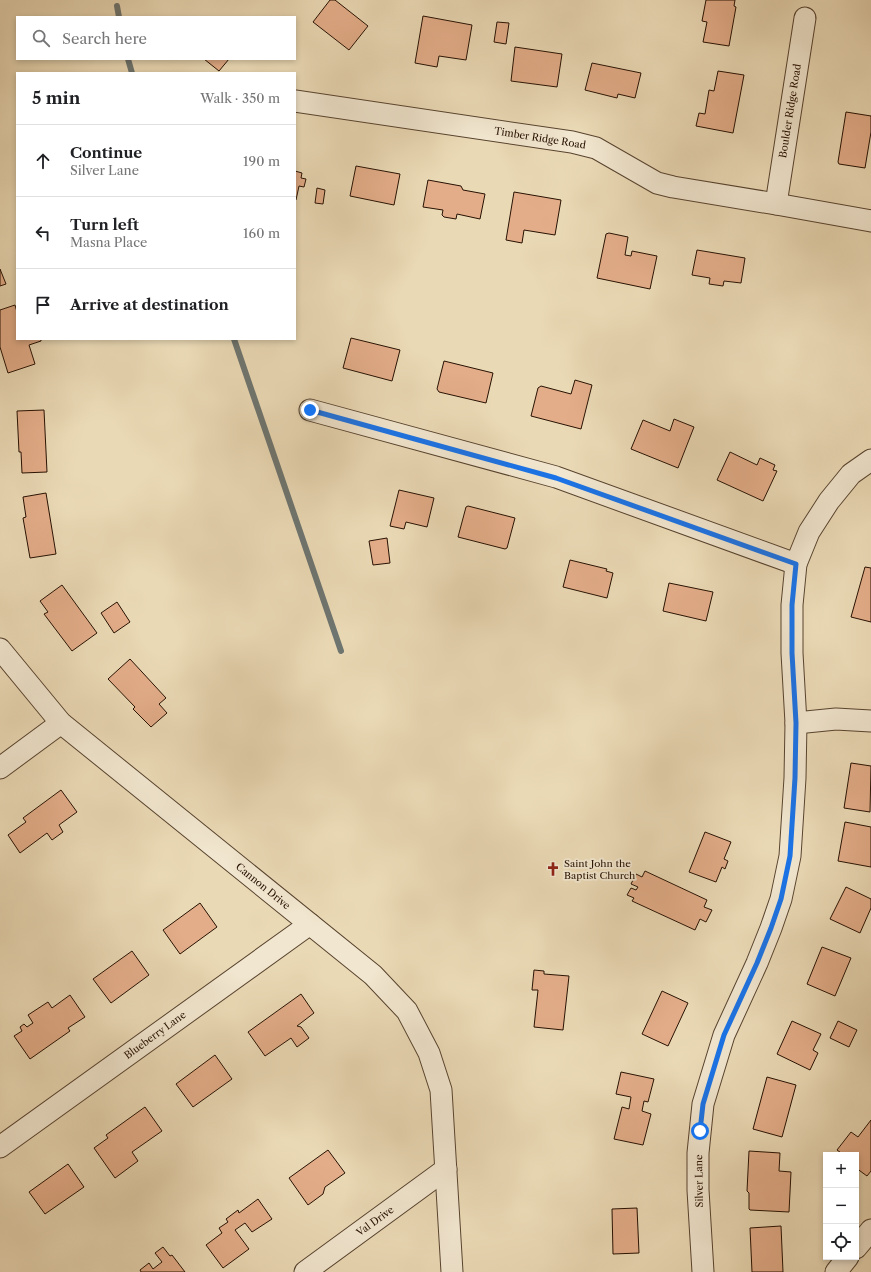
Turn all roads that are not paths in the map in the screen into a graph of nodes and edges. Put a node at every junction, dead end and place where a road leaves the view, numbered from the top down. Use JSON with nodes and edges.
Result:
{"nodes":[{"id":1,"x":805,"y":18,"type":"dead end"},
{"id":2,"x":296,"y":101,"type":"edge"},
{"id":3,"x":776,"y":204,"type":"junction"},
{"id":4,"x":871,"y":221,"type":"edge"},
{"id":5,"x":310,"y":410,"type":"dead end"},
{"id":6,"x":871,"y":460,"type":"edge"},
{"id":7,"x":796,"y":564,"type":"junction"},
{"id":8,"x":0,"y":649,"type":"edge"},
{"id":9,"x":871,"y":721,"type":"edge"},
{"id":10,"x":61,"y":723,"type":"junction"},
{"id":11,"x":796,"y":723,"type":"junction"},
{"id":12,"x":0,"y":768,"type":"edge"},
{"id":13,"x":310,"y":924,"type":"junction"},
{"id":14,"x":0,"y":1147,"type":"edge"},
{"id":15,"x":446,"y":1169,"type":"junction"},
{"id":16,"x":871,"y":1230,"type":"edge"},
{"id":17,"x":859,"y":1244,"type":"edge"},
{"id":18,"x":846,"y":1260,"type":"edge"},
{"id":19,"x":305,"y":1272,"type":"edge"},
{"id":20,"x":452,"y":1272,"type":"edge"},
{"id":21,"x":703,"y":1272,"type":"edge"},
{"id":22,"x":836,"y":1272,"type":"edge"}],
"edges":[{"from":1,"to":3,"type":"street","name":"Boulder Ridge Road"},
{"from":2,"to":3,"type":"street","name":"Timber Ridge Road"},
{"from":3,"to":4,"type":"street","name":"Timber Ridge Road"},
{"from":5,"to":7,"type":"street"},
{"from":6,"to":7,"type":"street","name":"Silver Lane"},
{"from":7,"to":11,"type":"street","name":"Silver Lane"},
{"from":8,"to":10,"type":"street","name":"Cannon Drive"},
{"from":9,"to":11,"type":"street"},
{"from":10,"to":12,"type":"street"},
{"from":10,"to":13,"type":"street","name":"Cannon Drive"},
{"from":11,"to":21,"type":"street","name":"Silver Lane"},
{"from":13,"to":14,"type":"street","name":"Blueberry Lane"},
{"from":13,"to":15,"type":"street","name":"Cannon Drive"},
{"from":15,"to":19,"type":"street","name":"Val Drive"},
{"from":15,"to":20,"type":"street","name":"Cannon Drive"},
{"from":16,"to":17,"type":"street"},
{"from":18,"to":22,"type":"street"}]}
